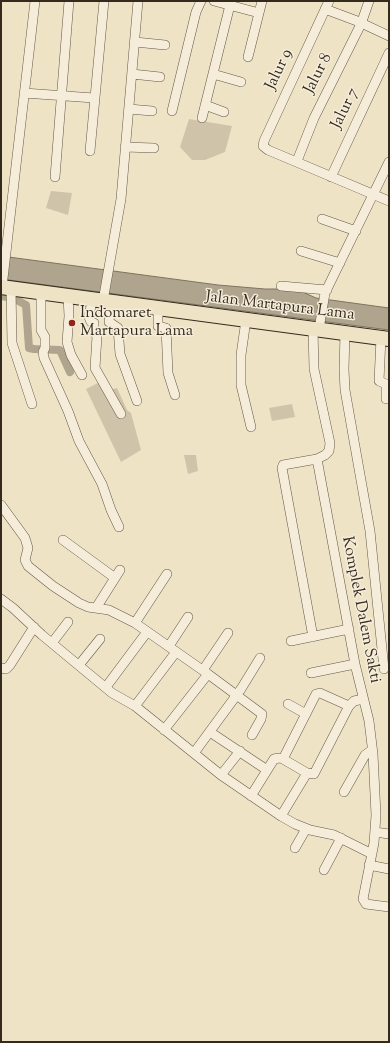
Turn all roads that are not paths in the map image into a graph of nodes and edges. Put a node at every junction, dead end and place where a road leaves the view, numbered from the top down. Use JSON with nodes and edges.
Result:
{"nodes":[{"id":1,"x":35,"y":1,"type":"edge"},
{"id":2,"x":69,"y":1,"type":"edge"},
{"id":3,"x":104,"y":1,"type":"edge"},
{"id":4,"x":138,"y":1,"type":"edge"},
{"id":5,"x":201,"y":1,"type":"edge"},
{"id":6,"x":214,"y":1,"type":"edge"},
{"id":7,"x":262,"y":1,"type":"edge"},
{"id":8,"x":369,"y":1,"type":"edge"},
{"id":9,"x":230,"y":5,"type":"junction"},
{"id":10,"x":327,"y":5,"type":"edge"},
{"id":11,"x":259,"y":12,"type":"junction"},
{"id":12,"x":361,"y":24,"type":"junction"},
{"id":13,"x":389,"y":36,"type":"edge"},
{"id":14,"x":135,"y":42,"type":"junction"},
{"id":15,"x":165,"y":45,"type":"dead end"},
{"id":16,"x":389,"y":53,"type":"edge"},
{"id":17,"x":248,"y":57,"type":"dead end"},
{"id":18,"x":132,"y":74,"type":"junction"},
{"id":19,"x":213,"y":74,"type":"junction"},
{"id":20,"x":160,"y":77,"type":"dead end"},
{"id":21,"x":241,"y":82,"type":"dead end"},
{"id":22,"x":24,"y":93,"type":"junction"},
{"id":23,"x":61,"y":95,"type":"junction"},
{"id":24,"x":94,"y":98,"type":"junction"},
{"id":25,"x":205,"y":105,"type":"junction"},
{"id":26,"x":129,"y":109,"type":"junction"},
{"id":27,"x":152,"y":111,"type":"dead end"},
{"id":28,"x":172,"y":111,"type":"dead end"},
{"id":29,"x":224,"y":112,"type":"dead end"},
{"id":30,"x":202,"y":118,"type":"dead end"},
{"id":31,"x":125,"y":147,"type":"junction"},
{"id":32,"x":154,"y":148,"type":"dead end"},
{"id":33,"x":90,"y":150,"type":"dead end"},
{"id":34,"x":297,"y":161,"type":"junction"},
{"id":35,"x":389,"y":162,"type":"edge"},
{"id":36,"x":55,"y":177,"type":"dead end"},
{"id":37,"x":331,"y":177,"type":"junction"},
{"id":38,"x":374,"y":196,"type":"junction"},
{"id":39,"x":389,"y":201,"type":"edge"},
{"id":40,"x":322,"y":219,"type":"dead end"},
{"id":41,"x":356,"y":231,"type":"junction"},
{"id":42,"x":301,"y":251,"type":"dead end"},
{"id":43,"x":340,"y":263,"type":"junction"},
{"id":44,"x":281,"y":286,"type":"dead end"},
{"id":45,"x":6,"y":290,"type":"edge"},
{"id":46,"x":326,"y":291,"type":"junction"},
{"id":47,"x":41,"y":292,"type":"junction"},
{"id":48,"x":68,"y":296,"type":"junction"},
{"id":49,"x":102,"y":299,"type":"junction"},
{"id":50,"x":158,"y":309,"type":"junction"},
{"id":51,"x":246,"y":320,"type":"junction"},
{"id":52,"x":317,"y":327,"type":"junction"},
{"id":53,"x":345,"y":333,"type":"junction"},
{"id":54,"x":385,"y":338,"type":"edge"},
{"id":55,"x":82,"y":375,"type":"dead end"},
{"id":56,"x":175,"y":395,"type":"dead end"},
{"id":57,"x":386,"y":399,"type":"dead end"},
{"id":58,"x":136,"y":401,"type":"dead end"},
{"id":59,"x":32,"y":404,"type":"dead end"},
{"id":60,"x":121,"y":414,"type":"dead end"},
{"id":61,"x":252,"y":427,"type":"dead end"},
{"id":62,"x":317,"y":458,"type":"junction"},
{"id":63,"x":1,"y":504,"type":"edge"},
{"id":64,"x":120,"y":526,"type":"dead end"},
{"id":65,"x":63,"y":540,"type":"dead end"},
{"id":66,"x":120,"y":570,"type":"dead end"},
{"id":67,"x":167,"y":574,"type":"dead end"},
{"id":68,"x":115,"y":578,"type":"junction"},
{"id":69,"x":1,"y":599,"type":"edge"},
{"id":70,"x":96,"y":608,"type":"junction"},
{"id":71,"x":188,"y":618,"type":"dead end"},
{"id":72,"x":68,"y":622,"type":"dead end"},
{"id":73,"x":135,"y":623,"type":"junction"},
{"id":74,"x":34,"y":627,"type":"junction"},
{"id":75,"x":349,"y":629,"type":"junction"},
{"id":76,"x":147,"y":632,"type":"junction"},
{"id":77,"x":228,"y":633,"type":"dead end"},
{"id":78,"x":313,"y":637,"type":"junction"},
{"id":79,"x":100,"y":639,"type":"dead end"},
{"id":80,"x":291,"y":641,"type":"dead end"},
{"id":81,"x":52,"y":643,"type":"junction"},
{"id":82,"x":172,"y":649,"type":"junction"},
{"id":83,"x":260,"y":658,"type":"dead end"},
{"id":84,"x":355,"y":664,"type":"junction"},
{"id":85,"x":79,"y":665,"type":"junction"},
{"id":86,"x":1,"y":668,"type":"edge"},
{"id":87,"x":384,"y":669,"type":"dead end"},
{"id":88,"x":206,"y":672,"type":"junction"},
{"id":89,"x":311,"y":673,"type":"dead end"},
{"id":90,"x":106,"y":687,"type":"junction"},
{"id":91,"x":235,"y":695,"type":"junction"},
{"id":92,"x":362,"y":699,"type":"junction"},
{"id":93,"x":288,"y":704,"type":"dead end"},
{"id":94,"x":135,"y":706,"type":"junction"},
{"id":95,"x":348,"y":706,"type":"junction"},
{"id":96,"x":306,"y":714,"type":"junction"},
{"id":97,"x":164,"y":730,"type":"junction"},
{"id":98,"x":210,"y":732,"type":"junction"},
{"id":99,"x":252,"y":735,"type":"dead end"},
{"id":100,"x":372,"y":750,"type":"junction"},
{"id":101,"x":240,"y":752,"type":"junction"},
{"id":102,"x":194,"y":753,"type":"junction"},
{"id":103,"x":283,"y":759,"type":"junction"},
{"id":104,"x":268,"y":770,"type":"junction"},
{"id":105,"x":307,"y":773,"type":"junction"},
{"id":106,"x":221,"y":775,"type":"junction"},
{"id":107,"x":344,"y":792,"type":"dead end"},
{"id":108,"x":250,"y":796,"type":"junction"},
{"id":109,"x":281,"y":816,"type":"junction"},
{"id":110,"x":306,"y":829,"type":"junction"},
{"id":111,"x":375,"y":832,"type":"junction"},
{"id":112,"x":389,"y":834,"type":"edge"},
{"id":113,"x":341,"y":838,"type":"junction"},
{"id":114,"x":295,"y":848,"type":"dead end"},
{"id":115,"x":372,"y":854,"type":"junction"},
{"id":116,"x":369,"y":865,"type":"junction"},
{"id":117,"x":389,"y":869,"type":"edge"},
{"id":118,"x":324,"y":870,"type":"dead end"},
{"id":119,"x":389,"y":907,"type":"edge"}],
"edges":[{"from":1,"to":22,"type":"street"},
{"from":2,"to":23,"type":"street"},
{"from":3,"to":24,"type":"street"},
{"from":4,"to":14,"type":"street"},
{"from":5,"to":28,"type":"street"},
{"from":6,"to":9,"type":"street"},
{"from":7,"to":11,"type":"street"},
{"from":8,"to":12,"type":"street","name":"Jalur 8"},
{"from":9,"to":11,"type":"street"},
{"from":9,"to":19,"type":"street"},
{"from":10,"to":12,"type":"street"},
{"from":10,"to":34,"type":"street","name":"Jalur 9"},
{"from":11,"to":17,"type":"street"},
{"from":12,"to":13,"type":"street"},
{"from":12,"to":34,"type":"street","name":"Jalur 8"},
{"from":14,"to":15,"type":"street"},
{"from":14,"to":18,"type":"street"},
{"from":16,"to":37,"type":"street","name":"Jalur 7"},
{"from":18,"to":20,"type":"street"},
{"from":18,"to":26,"type":"street"},
{"from":19,"to":21,"type":"street"},
{"from":19,"to":25,"type":"street"},
{"from":22,"to":23,"type":"street"},
{"from":22,"to":45,"type":"street"},
{"from":23,"to":24,"type":"street"},
{"from":23,"to":36,"type":"street"},
{"from":24,"to":33,"type":"street"},
{"from":25,"to":29,"type":"street"},
{"from":25,"to":30,"type":"street"},
{"from":26,"to":27,"type":"street"},
{"from":26,"to":31,"type":"street"},
{"from":31,"to":32,"type":"street"},
{"from":31,"to":49,"type":"street"},
{"from":34,"to":37,"type":"street"},
{"from":35,"to":38,"type":"street"},
{"from":37,"to":38,"type":"street"},
{"from":38,"to":39,"type":"street"},
{"from":38,"to":41,"type":"street"},
{"from":40,"to":41,"type":"street"},
{"from":41,"to":43,"type":"street"},
{"from":42,"to":43,"type":"street"},
{"from":43,"to":46,"type":"street"},
{"from":44,"to":46,"type":"street"},
{"from":45,"to":47,"type":"main road","name":"Jalan Martapura Lama"},
{"from":45,"to":59,"type":"street"},
{"from":46,"to":52,"type":"street"},
{"from":47,"to":48,"type":"main road","name":"Jalan Martapura Lama"},
{"from":47,"to":64,"type":"street"},
{"from":48,"to":49,"type":"main road","name":"Jalan Martapura Lama"},
{"from":48,"to":55,"type":"street"},
{"from":49,"to":50,"type":"main road","name":"Jalan Martapura Lama"},
{"from":49,"to":58,"type":"street"},
{"from":49,"to":60,"type":"street"},
{"from":50,"to":51,"type":"main road","name":"Jalan Martapura Lama"},
{"from":50,"to":56,"type":"street"},
{"from":51,"to":52,"type":"main road","name":"Jalan Martapura Lama"},
{"from":51,"to":61,"type":"street"},
{"from":52,"to":53,"type":"main road","name":"Jalan Martapura Lama"},
{"from":52,"to":62,"type":"street"},
{"from":53,"to":54,"type":"main road","name":"Jalan Martapura Lama"},
{"from":53,"to":87,"type":"street"},
{"from":54,"to":57,"type":"street"},
{"from":62,"to":75,"type":"street","name":"Komplek Dalem Sakti"},
{"from":62,"to":78,"type":"street"},
{"from":63,"to":70,"type":"street"},
{"from":65,"to":68,"type":"street"},
{"from":66,"to":68,"type":"street"},
{"from":67,"to":73,"type":"street"},
{"from":68,"to":70,"type":"street"},
{"from":69,"to":74,"type":"street"},
{"from":70,"to":73,"type":"street"},
{"from":71,"to":82,"type":"street"},
{"from":72,"to":81,"type":"street"},
{"from":73,"to":76,"type":"street"},
{"from":74,"to":81,"type":"street"},
{"from":74,"to":86,"type":"street"},
{"from":75,"to":78,"type":"street"},
{"from":75,"to":84,"type":"street","name":"Komplek Dalem Sakti"},
{"from":76,"to":82,"type":"street"},
{"from":76,"to":90,"type":"street"},
{"from":77,"to":88,"type":"street"},
{"from":78,"to":80,"type":"street"},
{"from":79,"to":85,"type":"street"},
{"from":81,"to":85,"type":"street"},
{"from":82,"to":88,"type":"street"},
{"from":82,"to":94,"type":"street"},
{"from":83,"to":91,"type":"street"},
{"from":84,"to":89,"type":"street"},
{"from":84,"to":92,"type":"street","name":"Komplek Dalem Sakti"},
{"from":85,"to":90,"type":"street"},
{"from":88,"to":91,"type":"street"},
{"from":88,"to":97,"type":"street"},
{"from":90,"to":94,"type":"street"},
{"from":91,"to":98,"type":"street"},
{"from":91,"to":99,"type":"street"},
{"from":92,"to":95,"type":"street"},
{"from":92,"to":100,"type":"street","name":"Komplek Dalem Sakti"},
{"from":93,"to":96,"type":"street"},
{"from":94,"to":97,"type":"street"},
{"from":95,"to":96,"type":"street"},
{"from":95,"to":105,"type":"street"},
{"from":96,"to":103,"type":"street"},
{"from":97,"to":102,"type":"street"},
{"from":98,"to":101,"type":"street"},
{"from":98,"to":102,"type":"street"},
{"from":100,"to":107,"type":"street"},
{"from":100,"to":111,"type":"street","name":"Komplek Dalem Sakti"},
{"from":101,"to":104,"type":"street"},
{"from":101,"to":106,"type":"street"},
{"from":102,"to":106,"type":"street"},
{"from":103,"to":104,"type":"street"},
{"from":103,"to":105,"type":"street"},
{"from":104,"to":108,"type":"street"},
{"from":105,"to":109,"type":"street"},
{"from":106,"to":108,"type":"street"},
{"from":108,"to":109,"type":"street"},
{"from":109,"to":110,"type":"street"},
{"from":110,"to":113,"type":"street"},
{"from":110,"to":114,"type":"street"},
{"from":111,"to":112,"type":"street"},
{"from":111,"to":115,"type":"street","name":"Komplek Dalem Sakti"},
{"from":113,"to":115,"type":"street"},
{"from":113,"to":118,"type":"street"},
{"from":115,"to":116,"type":"street","name":"Komplek Dalem Sakti"},
{"from":116,"to":117,"type":"street"},
{"from":116,"to":119,"type":"street","name":"Komplek Dalem Sakti"}]}
